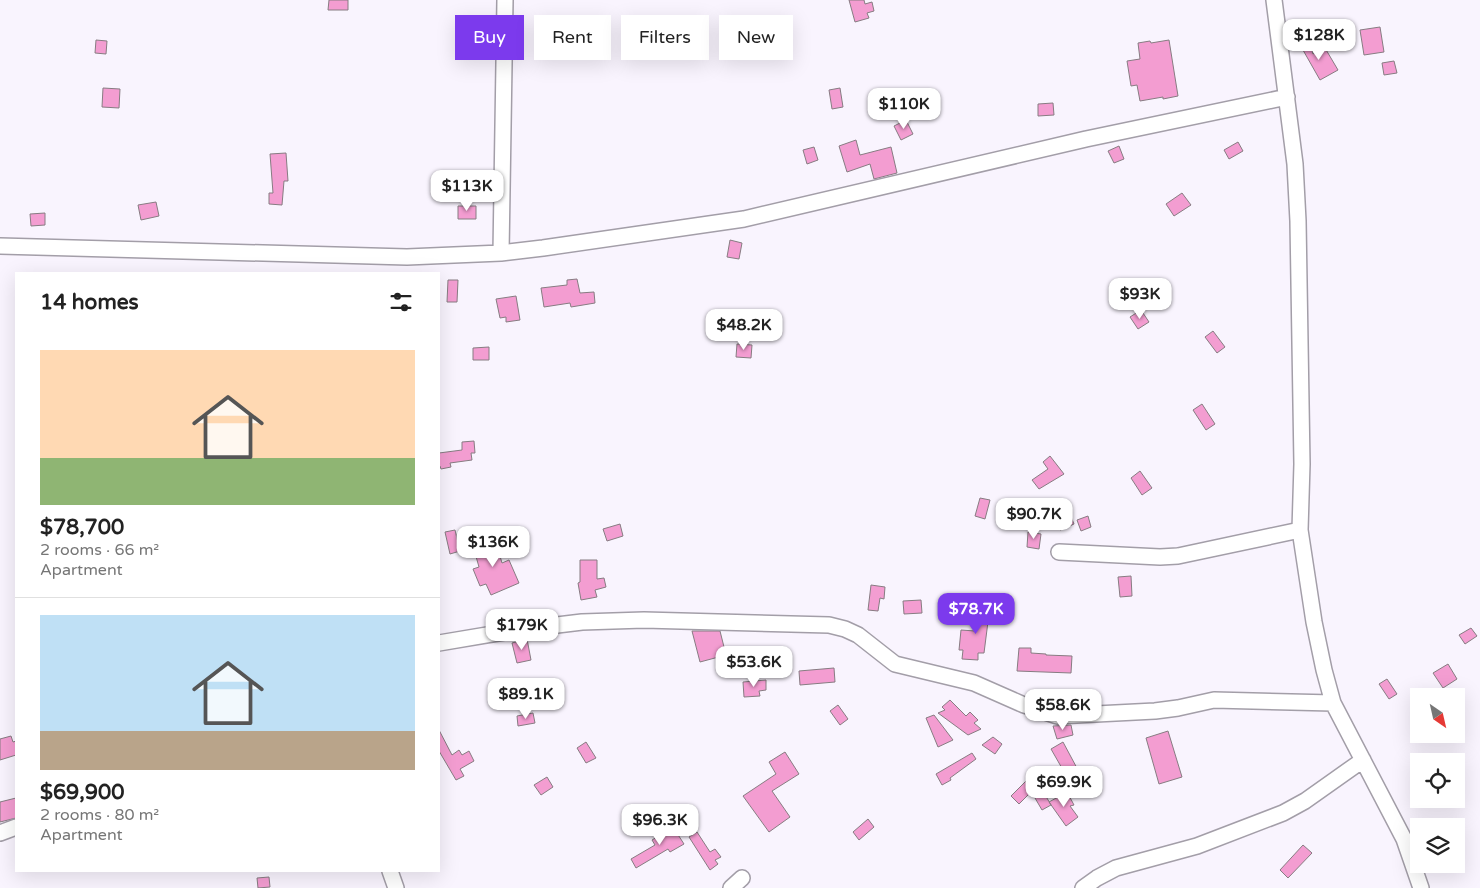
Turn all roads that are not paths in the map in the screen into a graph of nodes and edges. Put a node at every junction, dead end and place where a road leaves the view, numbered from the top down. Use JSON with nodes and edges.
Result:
{"nodes":[{"id":1,"x":505,"y":0,"type":"edge"},
{"id":2,"x":1274,"y":0,"type":"edge"},
{"id":3,"x":1287,"y":97,"type":"junction"},
{"id":4,"x":0,"y":246,"type":"edge"},
{"id":5,"x":501,"y":253,"type":"junction"},
{"id":6,"x":1300,"y":530,"type":"junction"},
{"id":7,"x":1059,"y":552,"type":"dead end"},
{"id":8,"x":440,"y":643,"type":"edge"},
{"id":9,"x":1333,"y":703,"type":"junction"},
{"id":10,"x":1363,"y":760,"type":"junction"},
{"id":11,"x":15,"y":827,"type":"edge"},
{"id":12,"x":0,"y":833,"type":"edge"},
{"id":13,"x":390,"y":872,"type":"edge"},
{"id":14,"x":396,"y":888,"type":"edge"},
{"id":15,"x":1083,"y":888,"type":"edge"},
{"id":16,"x":1421,"y":888,"type":"edge"}],
"edges":[{"from":1,"to":5,"type":"street"},
{"from":2,"to":3,"type":"street"},
{"from":3,"to":5,"type":"street"},
{"from":3,"to":6,"type":"street"},
{"from":4,"to":5,"type":"street"},
{"from":6,"to":7,"type":"street"},
{"from":6,"to":9,"type":"street"},
{"from":8,"to":9,"type":"street"},
{"from":9,"to":10,"type":"street"},
{"from":10,"to":15,"type":"street"},
{"from":10,"to":16,"type":"street"},
{"from":11,"to":12,"type":"street"},
{"from":13,"to":14,"type":"street"}]}
